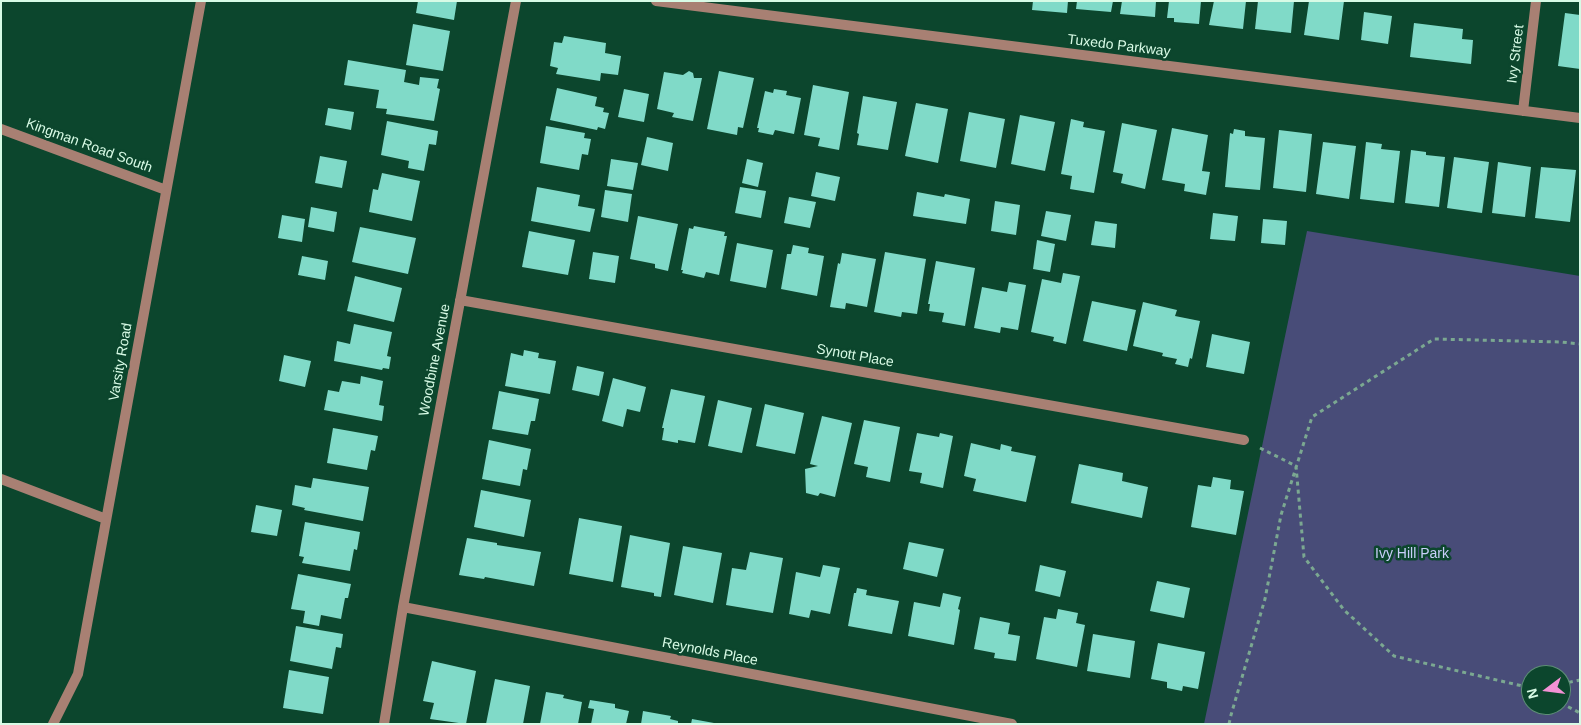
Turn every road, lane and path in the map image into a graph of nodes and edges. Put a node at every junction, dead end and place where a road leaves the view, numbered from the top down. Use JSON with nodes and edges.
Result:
{"nodes":[{"id":1,"x":201,"y":1,"type":"edge"},
{"id":2,"x":516,"y":1,"type":"edge"},
{"id":3,"x":656,"y":1,"type":"edge"},
{"id":4,"x":1536,"y":1,"type":"edge"},
{"id":5,"x":1523,"y":111,"type":"junction"},
{"id":6,"x":1580,"y":118,"type":"edge"},
{"id":7,"x":1,"y":129,"type":"edge"},
{"id":8,"x":166,"y":190,"type":"junction"},
{"id":9,"x":460,"y":300,"type":"junction"},
{"id":10,"x":1580,"y":344,"type":"edge"},
{"id":11,"x":1244,"y":440,"type":"joint"},
{"id":12,"x":1296,"y":466,"type":"junction"},
{"id":13,"x":1,"y":478,"type":"edge"},
{"id":14,"x":106,"y":519,"type":"junction"},
{"id":15,"x":403,"y":607,"type":"junction"},
{"id":16,"x":1521,"y":686,"type":"edge"},
{"id":17,"x":53,"y":724,"type":"edge"},
{"id":18,"x":384,"y":724,"type":"edge"},
{"id":19,"x":1012,"y":724,"type":"edge"},
{"id":20,"x":1230,"y":724,"type":"edge"}],
"edges":[{"from":1,"to":8,"type":"street","name":"Varsity Road"},
{"from":2,"to":9,"type":"street","name":"Woodbine Avenue"},
{"from":3,"to":5,"type":"street","name":"Tuxedo Parkway"},
{"from":4,"to":5,"type":"street","name":"Ivy Street"},
{"from":5,"to":6,"type":"street","name":"Tuxedo Parkway"},
{"from":7,"to":8,"type":"street","name":"Kingman Road South"},
{"from":8,"to":14,"type":"street","name":"Varsity Road"},
{"from":9,"to":11,"type":"street","name":"Synott Place"},
{"from":9,"to":15,"type":"street","name":"Woodbine Avenue"},
{"from":10,"to":12,"type":"path"},
{"from":11,"to":12,"type":"path"},
{"from":12,"to":16,"type":"path"},
{"from":12,"to":20,"type":"path"},
{"from":13,"to":14,"type":"street"},
{"from":14,"to":17,"type":"street","name":"Varsity Road"},
{"from":15,"to":18,"type":"street","name":"Woodbine Avenue"},
{"from":15,"to":19,"type":"street","name":"Reynolds Place"}]}
